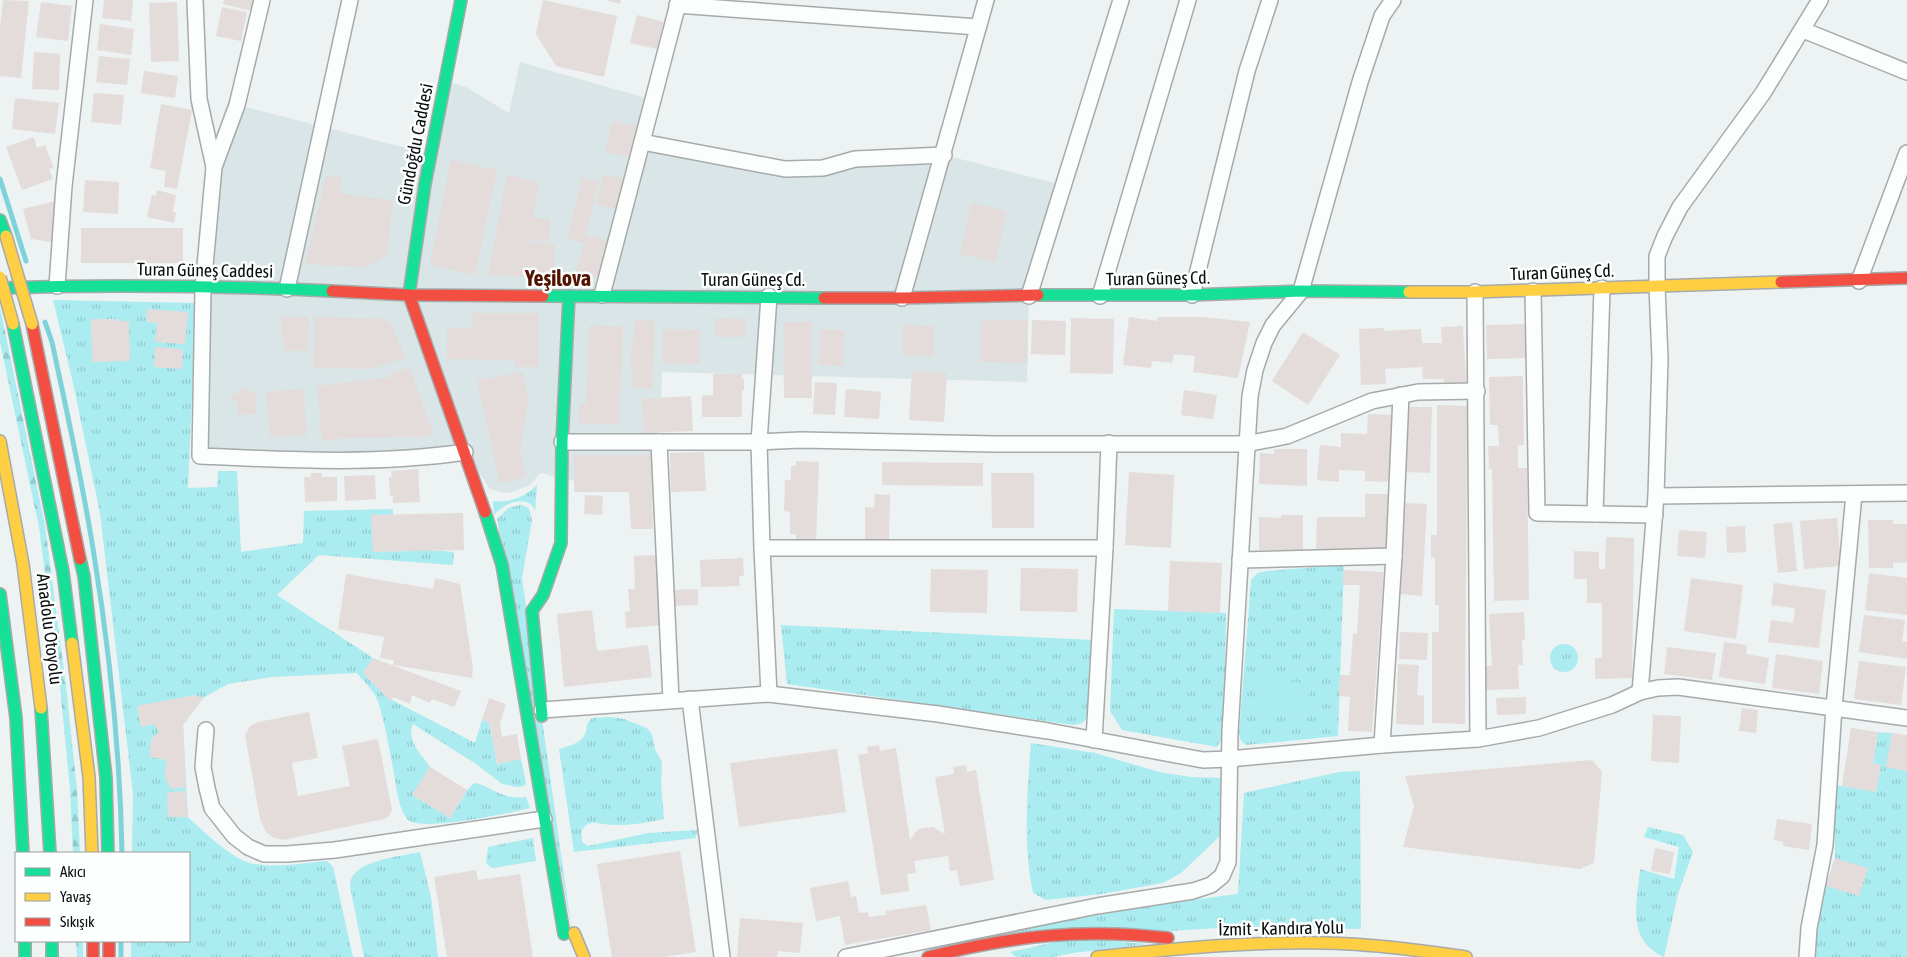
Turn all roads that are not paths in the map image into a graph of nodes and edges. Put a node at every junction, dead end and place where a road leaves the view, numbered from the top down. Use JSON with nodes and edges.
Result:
{"nodes":[{"id":1,"x":85,"y":0,"type":"edge"},
{"id":2,"x":196,"y":0,"type":"edge"},
{"id":3,"x":262,"y":0,"type":"edge"},
{"id":4,"x":350,"y":0,"type":"edge"},
{"id":5,"x":461,"y":0,"type":"edge"},
{"id":6,"x":986,"y":0,"type":"edge"},
{"id":7,"x":1121,"y":0,"type":"edge"},
{"id":8,"x":1188,"y":0,"type":"edge"},
{"id":9,"x":1270,"y":0,"type":"edge"},
{"id":10,"x":1393,"y":0,"type":"edge"},
{"id":11,"x":1820,"y":0,"type":"edge"},
{"id":12,"x":678,"y":3,"type":"edge"},
{"id":13,"x":978,"y":27,"type":"junction"},
{"id":14,"x":1803,"y":30,"type":"junction"},
{"id":15,"x":1907,"y":72,"type":"edge"},
{"id":16,"x":642,"y":142,"type":"junction"},
{"id":17,"x":1907,"y":153,"type":"edge"},
{"id":18,"x":944,"y":155,"type":"junction"},
{"id":19,"x":214,"y":166,"type":"junction"},
{"id":20,"x":0,"y":220,"type":"edge"},
{"id":21,"x":0,"y":277,"type":"edge"},
{"id":22,"x":1907,"y":278,"type":"edge"},
{"id":23,"x":1859,"y":281,"type":"junction"},
{"id":24,"x":57,"y":286,"type":"junction"},
{"id":25,"x":1656,"y":286,"type":"junction"},
{"id":26,"x":0,"y":288,"type":"edge"},
{"id":27,"x":203,"y":288,"type":"junction"},
{"id":28,"x":1602,"y":288,"type":"junction"},
{"id":29,"x":287,"y":289,"type":"junction"},
{"id":30,"x":1301,"y":291,"type":"junction"},
{"id":31,"x":1533,"y":291,"type":"junction"},
{"id":32,"x":1475,"y":292,"type":"junction"},
{"id":33,"x":409,"y":295,"type":"junction"},
{"id":34,"x":602,"y":295,"type":"junction"},
{"id":35,"x":1192,"y":295,"type":"junction"},
{"id":36,"x":569,"y":296,"type":"junction"},
{"id":37,"x":769,"y":296,"type":"junction"},
{"id":38,"x":1028,"y":296,"type":"junction"},
{"id":39,"x":1100,"y":296,"type":"junction"},
{"id":40,"x":902,"y":298,"type":"junction"},
{"id":41,"x":1477,"y":390,"type":"junction"},
{"id":42,"x":1401,"y":395,"type":"junction"},
{"id":43,"x":0,"y":441,"type":"edge"},
{"id":44,"x":562,"y":442,"type":"junction"},
{"id":45,"x":659,"y":442,"type":"junction"},
{"id":46,"x":759,"y":442,"type":"junction"},
{"id":47,"x":1109,"y":443,"type":"junction"},
{"id":48,"x":1246,"y":444,"type":"junction"},
{"id":49,"x":465,"y":452,"type":"junction"},
{"id":50,"x":1854,"y":494,"type":"junction"},
{"id":51,"x":1907,"y":494,"type":"edge"},
{"id":52,"x":1656,"y":496,"type":"junction"},
{"id":53,"x":1595,"y":514,"type":"junction"},
{"id":54,"x":1655,"y":515,"type":"junction"},
{"id":55,"x":762,"y":548,"type":"junction"},
{"id":56,"x":1105,"y":548,"type":"junction"},
{"id":57,"x":1394,"y":556,"type":"junction"},
{"id":58,"x":1240,"y":560,"type":"junction"},
{"id":59,"x":0,"y":594,"type":"edge"},
{"id":60,"x":1640,"y":692,"type":"junction"},
{"id":61,"x":769,"y":694,"type":"junction"},
{"id":62,"x":690,"y":699,"type":"junction"},
{"id":63,"x":671,"y":700,"type":"junction"},
{"id":64,"x":1834,"y":707,"type":"junction"},
{"id":65,"x":542,"y":710,"type":"junction"},
{"id":66,"x":1907,"y":718,"type":"edge"},
{"id":67,"x":206,"y":730,"type":"dead end"},
{"id":68,"x":544,"y":730,"type":"dead end"},
{"id":69,"x":1478,"y":739,"type":"junction"},
{"id":70,"x":1094,"y":740,"type":"junction"},
{"id":71,"x":1382,"y":745,"type":"junction"},
{"id":72,"x":1229,"y":759,"type":"junction"},
{"id":73,"x":544,"y":819,"type":"junction"},
{"id":74,"x":23,"y":852,"type":"edge"},
{"id":75,"x":50,"y":852,"type":"edge"},
{"id":76,"x":92,"y":852,"type":"edge"},
{"id":77,"x":108,"y":852,"type":"edge"},
{"id":78,"x":564,"y":865,"type":"dead end"},
{"id":79,"x":567,"y":938,"type":"junction"},
{"id":80,"x":25,"y":942,"type":"edge"},
{"id":81,"x":52,"y":942,"type":"edge"},
{"id":82,"x":93,"y":942,"type":"edge"},
{"id":83,"x":109,"y":942,"type":"edge"},
{"id":84,"x":1214,"y":946,"type":"junction"},
{"id":85,"x":25,"y":957,"type":"edge"},
{"id":86,"x":52,"y":957,"type":"edge"},
{"id":87,"x":93,"y":957,"type":"edge"},
{"id":88,"x":109,"y":957,"type":"edge"},
{"id":89,"x":579,"y":957,"type":"edge"},
{"id":90,"x":584,"y":957,"type":"edge"},
{"id":91,"x":722,"y":957,"type":"edge"},
{"id":92,"x":846,"y":957,"type":"edge"},
{"id":93,"x":928,"y":957,"type":"edge"},
{"id":94,"x":1097,"y":957,"type":"edge"},
{"id":95,"x":1466,"y":957,"type":"edge"},
{"id":96,"x":1807,"y":957,"type":"edge"}],
"edges":[{"from":1,"to":24,"type":"street"},
{"from":2,"to":19,"type":"street"},
{"from":3,"to":19,"type":"street"},
{"from":4,"to":29,"type":"street"},
{"from":5,"to":33,"type":"main road","name":"Gündoğdu Caddesi"},
{"from":6,"to":13,"type":"street"},
{"from":7,"to":38,"type":"street"},
{"from":8,"to":39,"type":"street"},
{"from":9,"to":35,"type":"street"},
{"from":10,"to":30,"type":"street"},
{"from":11,"to":14,"type":"street"},
{"from":12,"to":13,"type":"street"},
{"from":12,"to":16,"type":"street"},
{"from":13,"to":18,"type":"street"},
{"from":14,"to":15,"type":"street"},
{"from":14,"to":25,"type":"street"},
{"from":16,"to":18,"type":"street"},
{"from":16,"to":34,"type":"street"},
{"from":17,"to":23,"type":"street"},
{"from":18,"to":40,"type":"street"},
{"from":19,"to":27,"type":"street"},
{"from":20,"to":77,"type":"main road","bridge":true},
{"from":21,"to":76,"type":"main road","bridge":true},
{"from":22,"to":23,"type":"main road","name":"Turan Güneş Cd."},
{"from":23,"to":25,"type":"main road","name":"Turan Güneş Cd."},
{"from":24,"to":26,"type":"main road","name":"Turan Güneş Caddesi"},
{"from":24,"to":27,"type":"main road","name":"Turan Güneş Caddesi"},
{"from":25,"to":28,"type":"main road","name":"Turan Güneş Cd."},
{"from":25,"to":52,"type":"street"},
{"from":27,"to":29,"type":"main road","name":"Turan Güneş Caddesi"},
{"from":27,"to":49,"type":"street"},
{"from":28,"to":31,"type":"main road","name":"Turan Güneş Cd."},
{"from":28,"to":53,"type":"street"},
{"from":29,"to":33,"type":"main road","name":"Turan Güneş Caddesi"},
{"from":30,"to":32,"type":"main road","name":"Turan Güneş Cd."},
{"from":30,"to":35,"type":"main road","name":"Turan Güneş Cd."},
{"from":30,"to":48,"type":"street"},
{"from":31,"to":32,"type":"main road","name":"Turan Güneş Cd."},
{"from":31,"to":53,"type":"street"},
{"from":32,"to":41,"type":"street"},
{"from":33,"to":36,"type":"main road","name":"Turan Güneş Cd."},
{"from":33,"to":49,"type":"main road"},
{"from":34,"to":36,"type":"main road","name":"Turan Güneş Cd."},
{"from":34,"to":37,"type":"main road","name":"Turan Güneş Cd."},
{"from":35,"to":39,"type":"main road","name":"Turan Güneş Cd."},
{"from":36,"to":44,"type":"main road"},
{"from":37,"to":40,"type":"main road","name":"Turan Güneş Cd."},
{"from":37,"to":46,"type":"street"},
{"from":38,"to":39,"type":"main road","name":"Turan Güneş Cd."},
{"from":38,"to":40,"type":"main road","name":"Turan Güneş Cd."},
{"from":41,"to":42,"type":"street"},
{"from":41,"to":69,"type":"street"},
{"from":42,"to":48,"type":"street"},
{"from":42,"to":57,"type":"street"},
{"from":43,"to":75,"type":"main road","name":"Anadolu Otoyolu"},
{"from":44,"to":45,"type":"street"},
{"from":44,"to":65,"type":"main road"},
{"from":45,"to":46,"type":"street"},
{"from":45,"to":63,"type":"street"},
{"from":46,"to":47,"type":"street"},
{"from":46,"to":55,"type":"street"},
{"from":47,"to":48,"type":"street"},
{"from":47,"to":56,"type":"street"},
{"from":48,"to":58,"type":"street"},
{"from":49,"to":73,"type":"main road"},
{"from":50,"to":51,"type":"street"},
{"from":50,"to":52,"type":"street"},
{"from":50,"to":64,"type":"street"},
{"from":52,"to":54,"type":"street"},
{"from":53,"to":54,"type":"street"},
{"from":54,"to":60,"type":"street"},
{"from":55,"to":56,"type":"street"},
{"from":55,"to":61,"type":"street"},
{"from":56,"to":70,"type":"street"},
{"from":57,"to":58,"type":"street"},
{"from":57,"to":71,"type":"street"},
{"from":58,"to":72,"type":"street"},
{"from":59,"to":74,"type":"main road"},
{"from":60,"to":64,"type":"street"},
{"from":60,"to":69,"type":"street"},
{"from":61,"to":62,"type":"street"},
{"from":61,"to":70,"type":"street"},
{"from":62,"to":63,"type":"street"},
{"from":62,"to":91,"type":"street"},
{"from":63,"to":65,"type":"street"},
{"from":64,"to":66,"type":"street"},
{"from":64,"to":96,"type":"street"},
{"from":65,"to":68,"type":"main road"},
{"from":67,"to":73,"type":"street"},
{"from":69,"to":71,"type":"street"},
{"from":70,"to":72,"type":"street"},
{"from":71,"to":72,"type":"street"},
{"from":72,"to":92,"type":"street"},
{"from":73,"to":79,"type":"main road"},
{"from":78,"to":79,"type":"main road"},
{"from":79,"to":89,"type":"main road"},
{"from":79,"to":90,"type":"main road"},
{"from":80,"to":85,"type":"main road"},
{"from":81,"to":86,"type":"main road"},
{"from":82,"to":87,"type":"main road"},
{"from":83,"to":88,"type":"main road"},
{"from":84,"to":93,"type":"main road"},
{"from":84,"to":94,"type":"main road","name":"İzmit - Kandıra Yolu"},
{"from":84,"to":95,"type":"main road","name":"İzmit - Kandıra Yolu"}]}
